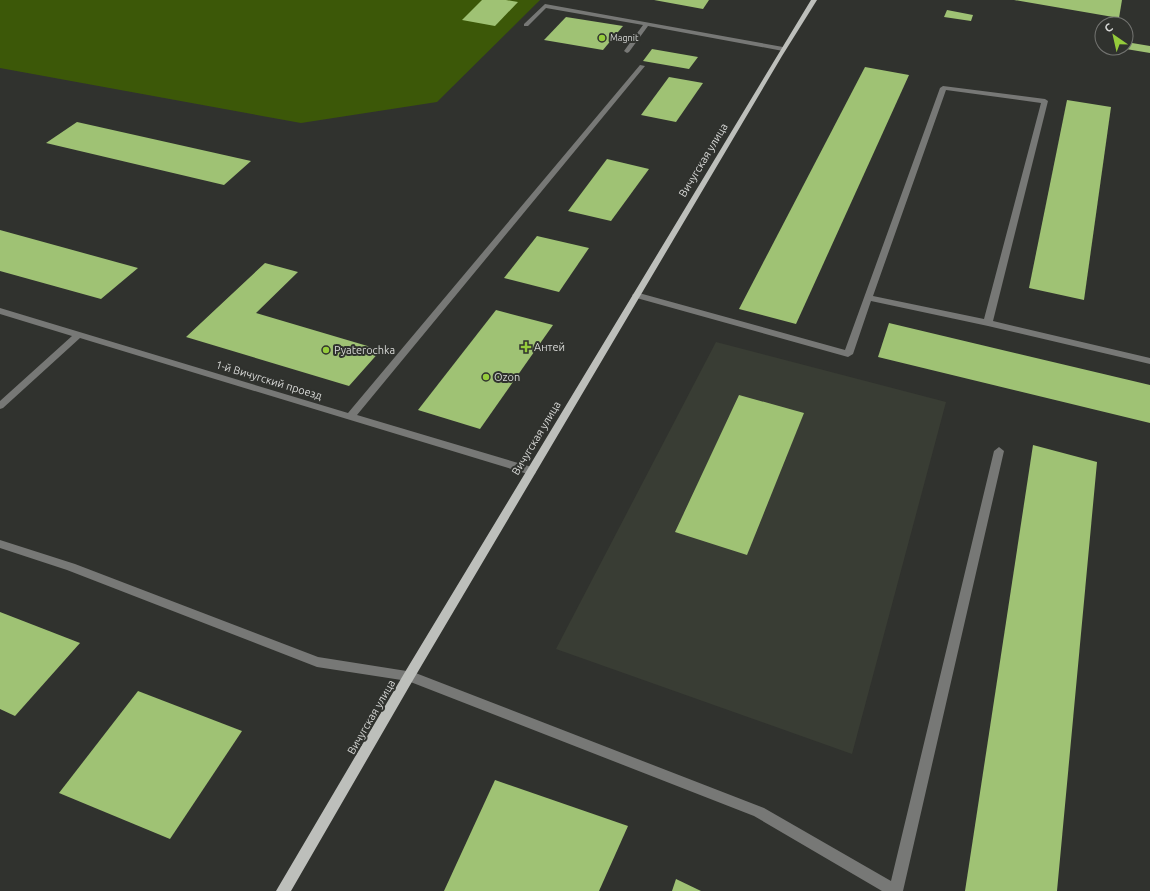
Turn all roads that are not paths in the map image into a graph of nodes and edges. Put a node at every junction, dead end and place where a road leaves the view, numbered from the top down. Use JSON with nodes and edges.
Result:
{"nodes":[{"id":1,"x":814,"y":0,"type":"edge"},
{"id":2,"x":647,"y":24,"type":"junction"},
{"id":3,"x":526,"y":25,"type":"dead end"},
{"id":4,"x":783,"y":49,"type":"junction"},
{"id":5,"x":627,"y":51,"type":"dead end"},
{"id":6,"x":642,"y":66,"type":"dead end"},
{"id":7,"x":636,"y":295,"type":"junction"},
{"id":8,"x":868,"y":298,"type":"junction"},
{"id":9,"x":0,"y":311,"type":"edge"},
{"id":10,"x":988,"y":323,"type":"junction"},
{"id":11,"x":78,"y":335,"type":"junction"},
{"id":12,"x":1150,"y":361,"type":"edge"},
{"id":13,"x":0,"y":406,"type":"edge"},
{"id":14,"x":350,"y":417,"type":"junction"},
{"id":15,"x":999,"y":451,"type":"dead end"},
{"id":16,"x":531,"y":471,"type":"junction"},
{"id":17,"x":0,"y":544,"type":"edge"},
{"id":18,"x":408,"y":676,"type":"junction"},
{"id":19,"x":283,"y":891,"type":"edge"},
{"id":20,"x":896,"y":891,"type":"edge"}],
"edges":[{"from":1,"to":4,"type":"main road","name":"Вичугская улица"},
{"from":2,"to":3,"type":"street"},
{"from":2,"to":4,"type":"street"},
{"from":2,"to":5,"type":"street"},
{"from":4,"to":7,"type":"main road","name":"Вичугская улица"},
{"from":6,"to":14,"type":"street"},
{"from":7,"to":8,"type":"street"},
{"from":7,"to":16,"type":"main road","name":"Вичугская улица"},
{"from":8,"to":10,"type":"street"},
{"from":8,"to":10,"type":"street"},
{"from":9,"to":11,"type":"street","name":"1-й Вичугский проезд"},
{"from":10,"to":12,"type":"street"},
{"from":11,"to":13,"type":"street"},
{"from":11,"to":14,"type":"street","name":"1-й Вичугский проезд"},
{"from":14,"to":16,"type":"street","name":"1-й Вичугский проезд"},
{"from":15,"to":20,"type":"street"},
{"from":16,"to":18,"type":"main road","name":"Вичугская улица"},
{"from":17,"to":18,"type":"street"},
{"from":18,"to":19,"type":"main road","name":"Вичугская улица"},
{"from":18,"to":20,"type":"street"}]}
